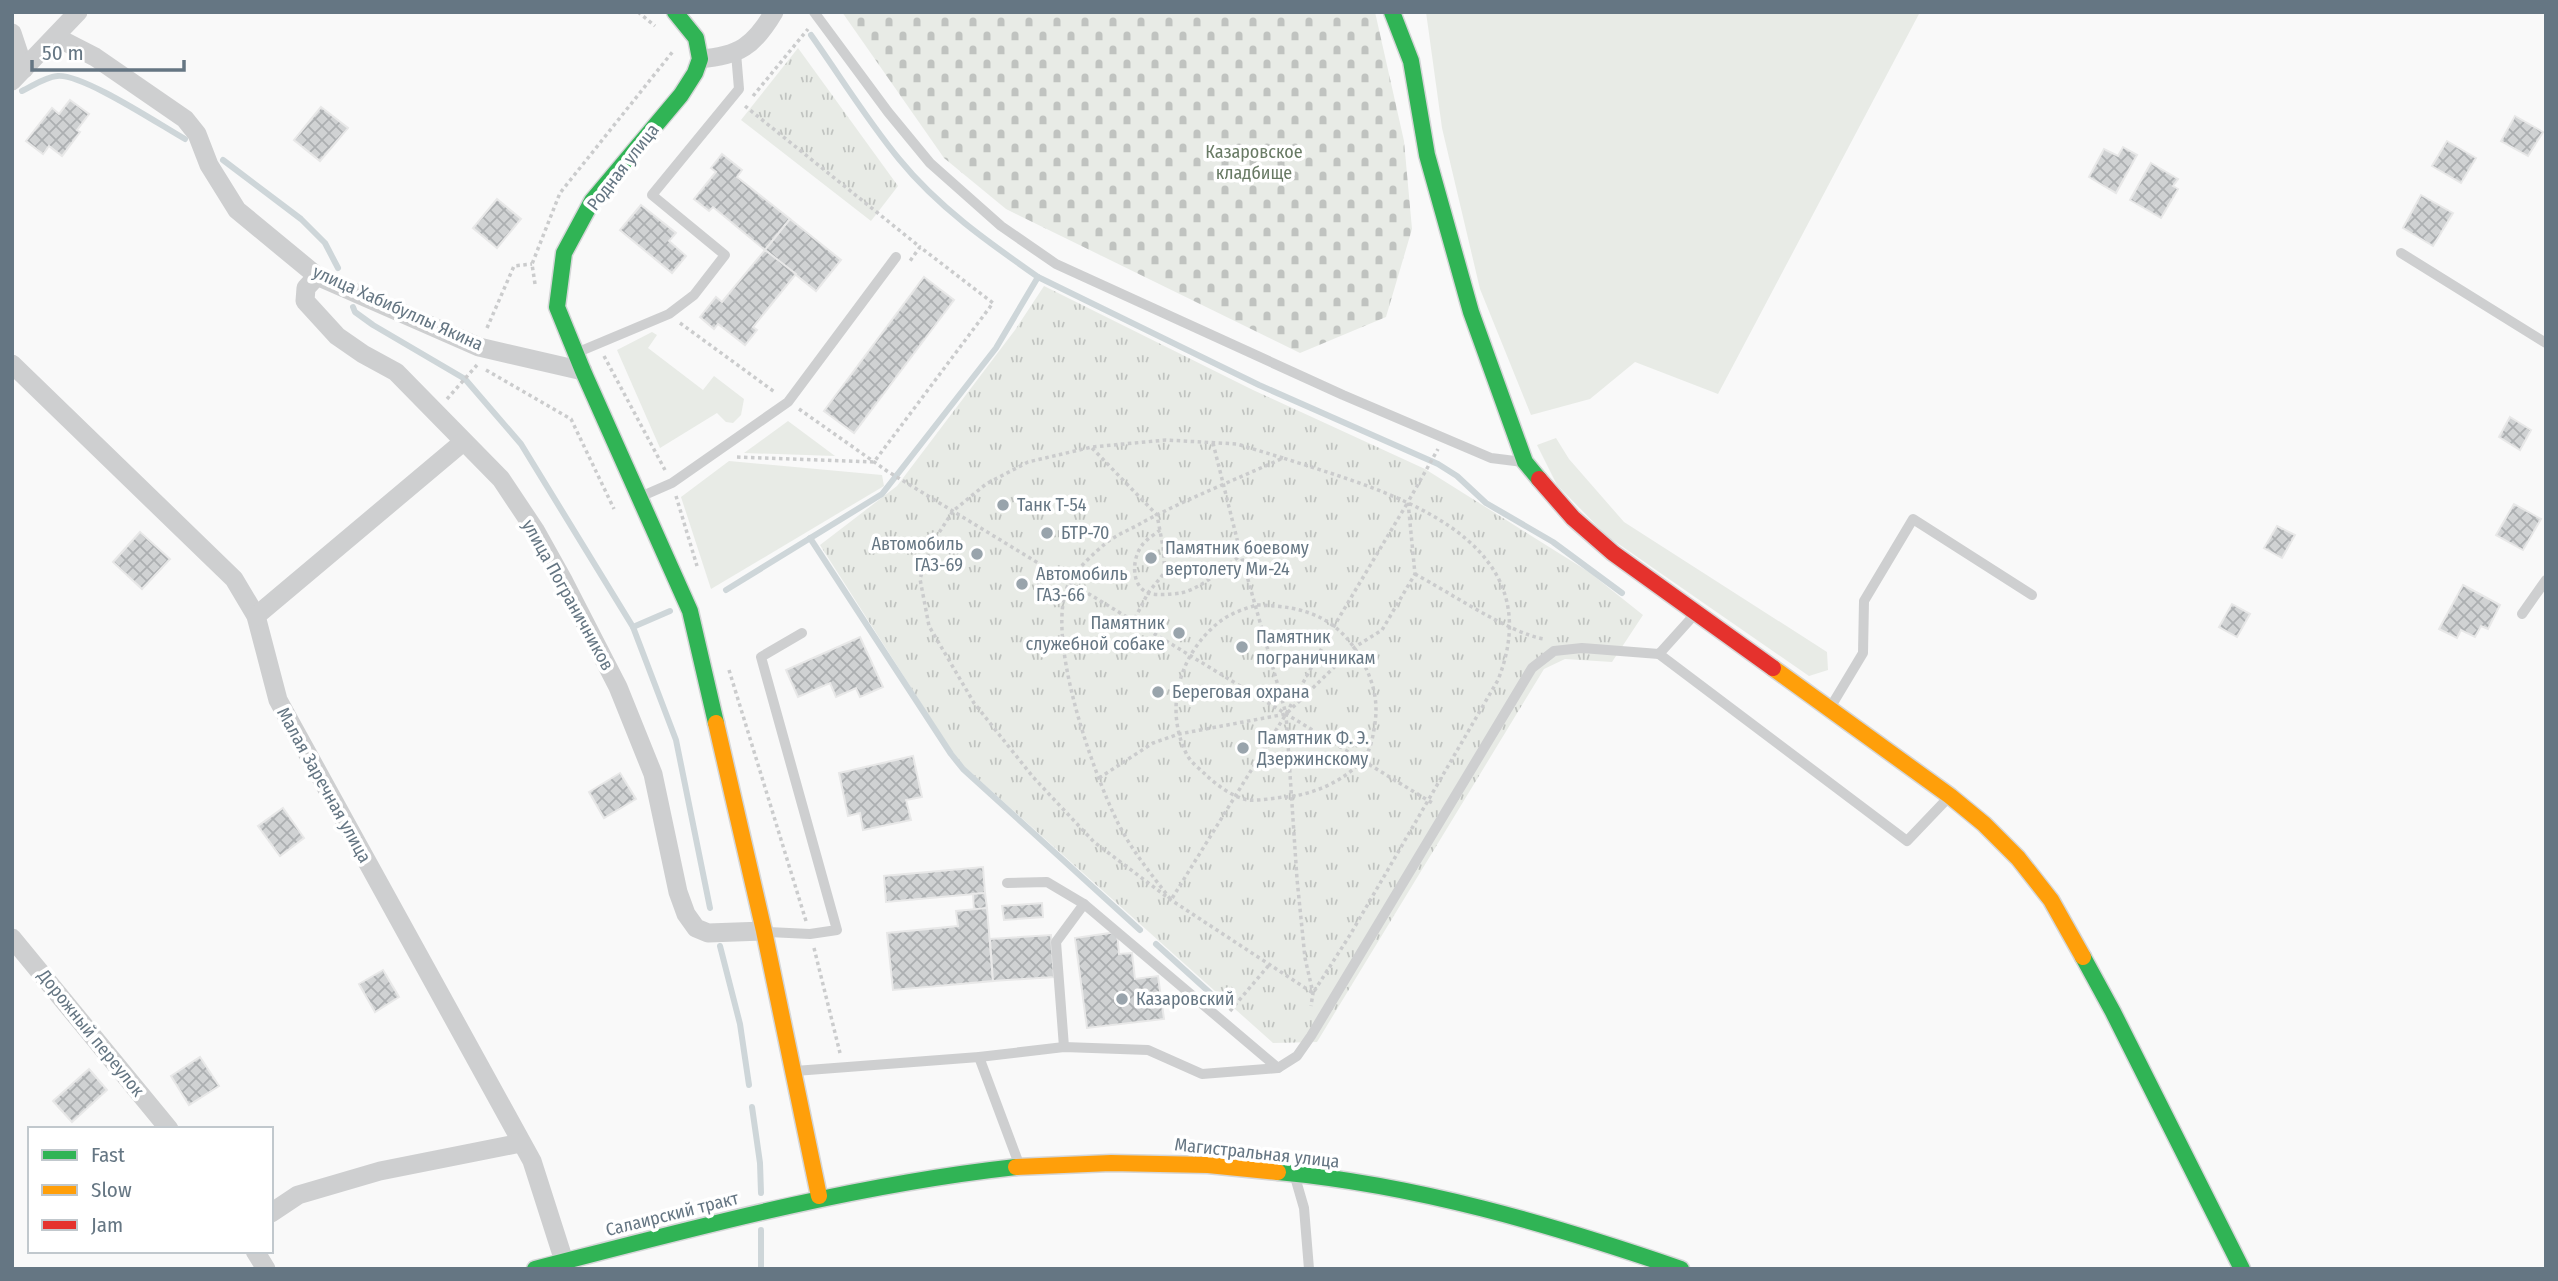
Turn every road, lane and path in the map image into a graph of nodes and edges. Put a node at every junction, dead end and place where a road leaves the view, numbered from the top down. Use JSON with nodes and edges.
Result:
{"nodes":[{"id":1,"x":78,"y":12,"type":"edge"},
{"id":2,"x":638,"y":12,"type":"edge"},
{"id":3,"x":675,"y":12,"type":"edge"},
{"id":4,"x":774,"y":12,"type":"edge"},
{"id":5,"x":1392,"y":12,"type":"edge"},
{"id":6,"x":816,"y":15,"type":"edge"},
{"id":7,"x":658,"y":29,"type":"dead end"},
{"id":8,"x":12,"y":33,"type":"edge"},
{"id":9,"x":56,"y":37,"type":"junction"},
{"id":10,"x":678,"y":45,"type":"dead end"},
{"id":11,"x":736,"y":53,"type":"junction"},
{"id":12,"x":700,"y":58,"type":"junction"},
{"id":13,"x":18,"y":75,"type":"edge"},
{"id":14,"x":733,"y":96,"type":"junction"},
{"id":15,"x":745,"y":106,"type":"junction"},
{"id":16,"x":920,"y":247,"type":"junction"},
{"id":17,"x":2401,"y":253,"type":"dead end"},
{"id":18,"x":896,"y":257,"type":"dead end"},
{"id":19,"x":532,"y":264,"type":"junction"},
{"id":20,"x":904,"y":269,"type":"dead end"},
{"id":21,"x":317,"y":276,"type":"junction"},
{"id":22,"x":536,"y":290,"type":"dead end"},
{"id":23,"x":669,"y":314,"type":"junction"},
{"id":24,"x":2546,"y":343,"type":"edge"},
{"id":25,"x":598,"y":344,"type":"junction"},
{"id":26,"x":478,"y":356,"type":"junction"},
{"id":27,"x":580,"y":362,"type":"junction"},
{"id":28,"x":12,"y":364,"type":"edge"},
{"id":29,"x":459,"y":385,"type":"dead end"},
{"id":30,"x":788,"y":401,"type":"junction"},
{"id":31,"x":463,"y":442,"type":"junction"},
{"id":32,"x":1213,"y":443,"type":"junction"},
{"id":33,"x":1092,"y":447,"type":"junction"},
{"id":34,"x":741,"y":449,"type":"dead end"},
{"id":35,"x":1433,"y":457,"type":"dead end"},
{"id":36,"x":1283,"y":458,"type":"junction"},
{"id":37,"x":874,"y":462,"type":"junction"},
{"id":38,"x":1525,"y":462,"type":"junction"},
{"id":39,"x":672,"y":483,"type":"junction"},
{"id":40,"x":1224,"y":486,"type":"junction"},
{"id":41,"x":639,"y":497,"type":"junction"},
{"id":42,"x":1408,"y":502,"type":"junction"},
{"id":43,"x":614,"y":509,"type":"dead end"},
{"id":44,"x":953,"y":511,"type":"junction"},
{"id":45,"x":1157,"y":515,"type":"junction"},
{"id":46,"x":1160,"y":530,"type":"junction"},
{"id":47,"x":1241,"y":555,"type":"junction"},
{"id":48,"x":1415,"y":574,"type":"junction"},
{"id":49,"x":700,"y":575,"type":"dead end"},
{"id":50,"x":2546,"y":580,"type":"edge"},
{"id":51,"x":1069,"y":582,"type":"junction"},
{"id":52,"x":1148,"y":593,"type":"junction"},
{"id":53,"x":2032,"y":595,"type":"dead end"},
{"id":54,"x":1256,"y":605,"type":"junction"},
{"id":55,"x":1696,"y":612,"type":"junction"},
{"id":56,"x":2522,"y":614,"type":"dead end"},
{"id":57,"x":256,"y":617,"type":"junction"},
{"id":58,"x":1134,"y":620,"type":"junction"},
{"id":59,"x":1334,"y":626,"type":"junction"},
{"id":60,"x":1511,"y":627,"type":"junction"},
{"id":61,"x":803,"y":633,"type":"dead end"},
{"id":62,"x":1553,"y":636,"type":"dead end"},
{"id":63,"x":1355,"y":647,"type":"junction"},
{"id":64,"x":1659,"y":654,"type":"junction"},
{"id":65,"x":1191,"y":655,"type":"junction"},
{"id":66,"x":729,"y":668,"type":"dead end"},
{"id":67,"x":1829,"y":709,"type":"junction"},
{"id":68,"x":1286,"y":714,"type":"junction"},
{"id":69,"x":1179,"y":734,"type":"junction"},
{"id":70,"x":1363,"y":761,"type":"junction"},
{"id":71,"x":1099,"y":778,"type":"junction"},
{"id":72,"x":1950,"y":796,"type":"junction"},
{"id":73,"x":1235,"y":797,"type":"junction"},
{"id":74,"x":1292,"y":797,"type":"junction"},
{"id":75,"x":1427,"y":799,"type":"junction"},
{"id":76,"x":1445,"y":811,"type":"junction"},
{"id":77,"x":1007,"y":883,"type":"dead end"},
{"id":78,"x":1171,"y":900,"type":"junction"},
{"id":79,"x":1084,"y":904,"type":"junction"},
{"id":80,"x":764,"y":931,"type":"junction"},
{"id":81,"x":810,"y":934,"type":"junction"},
{"id":82,"x":12,"y":938,"type":"edge"},
{"id":83,"x":1269,"y":965,"type":"junction"},
{"id":84,"x":1313,"y":993,"type":"junction"},
{"id":85,"x":1310,"y":1017,"type":"dead end"},
{"id":86,"x":1222,"y":1021,"type":"junction"},
{"id":87,"x":1064,"y":1047,"type":"junction"},
{"id":88,"x":979,"y":1057,"type":"junction"},
{"id":89,"x":844,"y":1068,"type":"junction"},
{"id":90,"x":1278,"y":1068,"type":"junction"},
{"id":91,"x":791,"y":1071,"type":"junction"},
{"id":92,"x":167,"y":1127,"type":"edge"},
{"id":93,"x":521,"y":1143,"type":"junction"},
{"id":94,"x":1020,"y":1166,"type":"junction"},
{"id":95,"x":1294,"y":1173,"type":"junction"},
{"id":96,"x":819,"y":1196,"type":"junction"},
{"id":97,"x":273,"y":1212,"type":"edge"},
{"id":98,"x":256,"y":1253,"type":"edge"},
{"id":99,"x":565,"y":1261,"type":"junction"},
{"id":100,"x":266,"y":1269,"type":"edge"},
{"id":101,"x":535,"y":1269,"type":"edge"},
{"id":102,"x":1309,"y":1269,"type":"edge"},
{"id":103,"x":1681,"y":1269,"type":"edge"},
{"id":104,"x":2242,"y":1269,"type":"edge"}],
"edges":[{"from":1,"to":9,"type":"street"},
{"from":2,"to":7,"type":"path"},
{"from":3,"to":12,"type":"street"},
{"from":4,"to":11,"type":"street"},
{"from":5,"to":38,"type":"street"},
{"from":6,"to":15,"type":"path"},
{"from":6,"to":38,"type":"lane"},
{"from":8,"to":13,"type":"street"},
{"from":9,"to":13,"type":"street"},
{"from":9,"to":21,"type":"street","name":"улица Хабибуллы Якина"},
{"from":10,"to":19,"type":"path"},
{"from":11,"to":12,"type":"street"},
{"from":11,"to":14,"type":"lane"},
{"from":12,"to":27,"type":"street","name":"Родная улица"},
{"from":14,"to":15,"type":"path"},
{"from":14,"to":23,"type":"lane"},
{"from":15,"to":16,"type":"path"},
{"from":16,"to":20,"type":"path"},
{"from":16,"to":37,"type":"path"},
{"from":17,"to":24,"type":"lane"},
{"from":18,"to":30,"type":"lane"},
{"from":19,"to":22,"type":"path"},
{"from":19,"to":26,"type":"path"},
{"from":21,"to":26,"type":"street","name":"улица Хабибуллы Якина"},
{"from":21,"to":31,"type":"street","name":"улица Пограничников"},
{"from":23,"to":25,"type":"lane"},
{"from":23,"to":30,"type":"path"},
{"from":25,"to":27,"type":"lane"},
{"from":25,"to":39,"type":"path"},
{"from":26,"to":27,"type":"street","name":"улица Хабибуллы Якина"},
{"from":26,"to":29,"type":"path"},
{"from":26,"to":43,"type":"path"},
{"from":27,"to":41,"type":"street"},
{"from":28,"to":57,"type":"street","name":"Малая Заречная улица"},
{"from":30,"to":37,"type":"path"},
{"from":30,"to":39,"type":"lane"},
{"from":31,"to":57,"type":"street"},
{"from":31,"to":80,"type":"street","name":"улица Пограничников"},
{"from":32,"to":33,"type":"path"},
{"from":32,"to":36,"type":"path"},
{"from":32,"to":40,"type":"path"},
{"from":33,"to":44,"type":"path"},
{"from":33,"to":45,"type":"path"},
{"from":34,"to":37,"type":"path"},
{"from":35,"to":42,"type":"path"},
{"from":36,"to":40,"type":"path"},
{"from":36,"to":42,"type":"path"},
{"from":37,"to":44,"type":"path"},
{"from":38,"to":55,"type":"street"},
{"from":39,"to":41,"type":"lane"},
{"from":39,"to":49,"type":"path"},
{"from":40,"to":45,"type":"path"},
{"from":40,"to":47,"type":"path"},
{"from":41,"to":80,"type":"street"},
{"from":42,"to":48,"type":"path"},
{"from":42,"to":59,"type":"path"},
{"from":42,"to":60,"type":"path"},
{"from":44,"to":51,"type":"path"},
{"from":44,"to":78,"type":"path"},
{"from":45,"to":46,"type":"path"},
{"from":45,"to":51,"type":"path"},
{"from":46,"to":52,"type":"path"},
{"from":46,"to":52,"type":"path"},
{"from":47,"to":52,"type":"path"},
{"from":47,"to":54,"type":"path"},
{"from":48,"to":60,"type":"path"},
{"from":48,"to":63,"type":"path"},
{"from":50,"to":56,"type":"lane"},
{"from":51,"to":58,"type":"path"},
{"from":51,"to":71,"type":"path"},
{"from":52,"to":58,"type":"path"},
{"from":53,"to":67,"type":"lane"},
{"from":54,"to":59,"type":"path"},
{"from":54,"to":65,"type":"path"},
{"from":54,"to":68,"type":"path"},
{"from":55,"to":64,"type":"lane"},
{"from":55,"to":67,"type":"street"},
{"from":57,"to":93,"type":"street","name":"Малая Заречная улица"},
{"from":58,"to":65,"type":"path"},
{"from":59,"to":63,"type":"path"},
{"from":59,"to":68,"type":"path"},
{"from":60,"to":62,"type":"path"},
{"from":60,"to":75,"type":"path"},
{"from":61,"to":81,"type":"lane","name":"улица Пограничников"},
{"from":63,"to":68,"type":"path"},
{"from":63,"to":70,"type":"path"},
{"from":64,"to":72,"type":"lane"},
{"from":64,"to":76,"type":"lane"},
{"from":65,"to":68,"type":"path"},
{"from":65,"to":69,"type":"path"},
{"from":66,"to":81,"type":"path"},
{"from":67,"to":72,"type":"street"},
{"from":68,"to":69,"type":"path"},
{"from":68,"to":70,"type":"path"},
{"from":68,"to":73,"type":"path"},
{"from":68,"to":74,"type":"path"},
{"from":69,"to":71,"type":"path"},
{"from":69,"to":73,"type":"path"},
{"from":70,"to":74,"type":"path"},
{"from":70,"to":75,"type":"path"},
{"from":71,"to":78,"type":"path"},
{"from":72,"to":104,"type":"street"},
{"from":73,"to":74,"type":"path"},
{"from":73,"to":78,"type":"path"},
{"from":74,"to":84,"type":"path"},
{"from":75,"to":76,"type":"path"},
{"from":75,"to":84,"type":"path"},
{"from":76,"to":90,"type":"lane"},
{"from":77,"to":79,"type":"lane"},
{"from":78,"to":83,"type":"path"},
{"from":79,"to":86,"type":"lane"},
{"from":79,"to":87,"type":"lane"},
{"from":80,"to":81,"type":"lane","name":"улица Пограничников"},
{"from":80,"to":91,"type":"street"},
{"from":81,"to":89,"type":"path"},
{"from":82,"to":92,"type":"street","name":"Дорожный переулок"},
{"from":83,"to":84,"type":"path"},
{"from":83,"to":86,"type":"path"},
{"from":84,"to":85,"type":"path"},
{"from":86,"to":90,"type":"lane"},
{"from":87,"to":88,"type":"lane"},
{"from":87,"to":90,"type":"lane"},
{"from":88,"to":89,"type":"lane"},
{"from":88,"to":94,"type":"lane"},
{"from":89,"to":91,"type":"lane"},
{"from":91,"to":96,"type":"street"},
{"from":93,"to":97,"type":"street"},
{"from":93,"to":99,"type":"street","name":"Малая Заречная улица"},
{"from":94,"to":95,"type":"street","name":"Магистральная улица"},
{"from":94,"to":96,"type":"street","name":"Магистральная улица"},
{"from":95,"to":102,"type":"lane"},
{"from":95,"to":103,"type":"street","name":"Магистральная улица"},
{"from":96,"to":99,"type":"street","name":"Салаирский тракт"},
{"from":98,"to":100,"type":"street"},
{"from":99,"to":101,"type":"street","name":"Салаирский тракт"}]}
